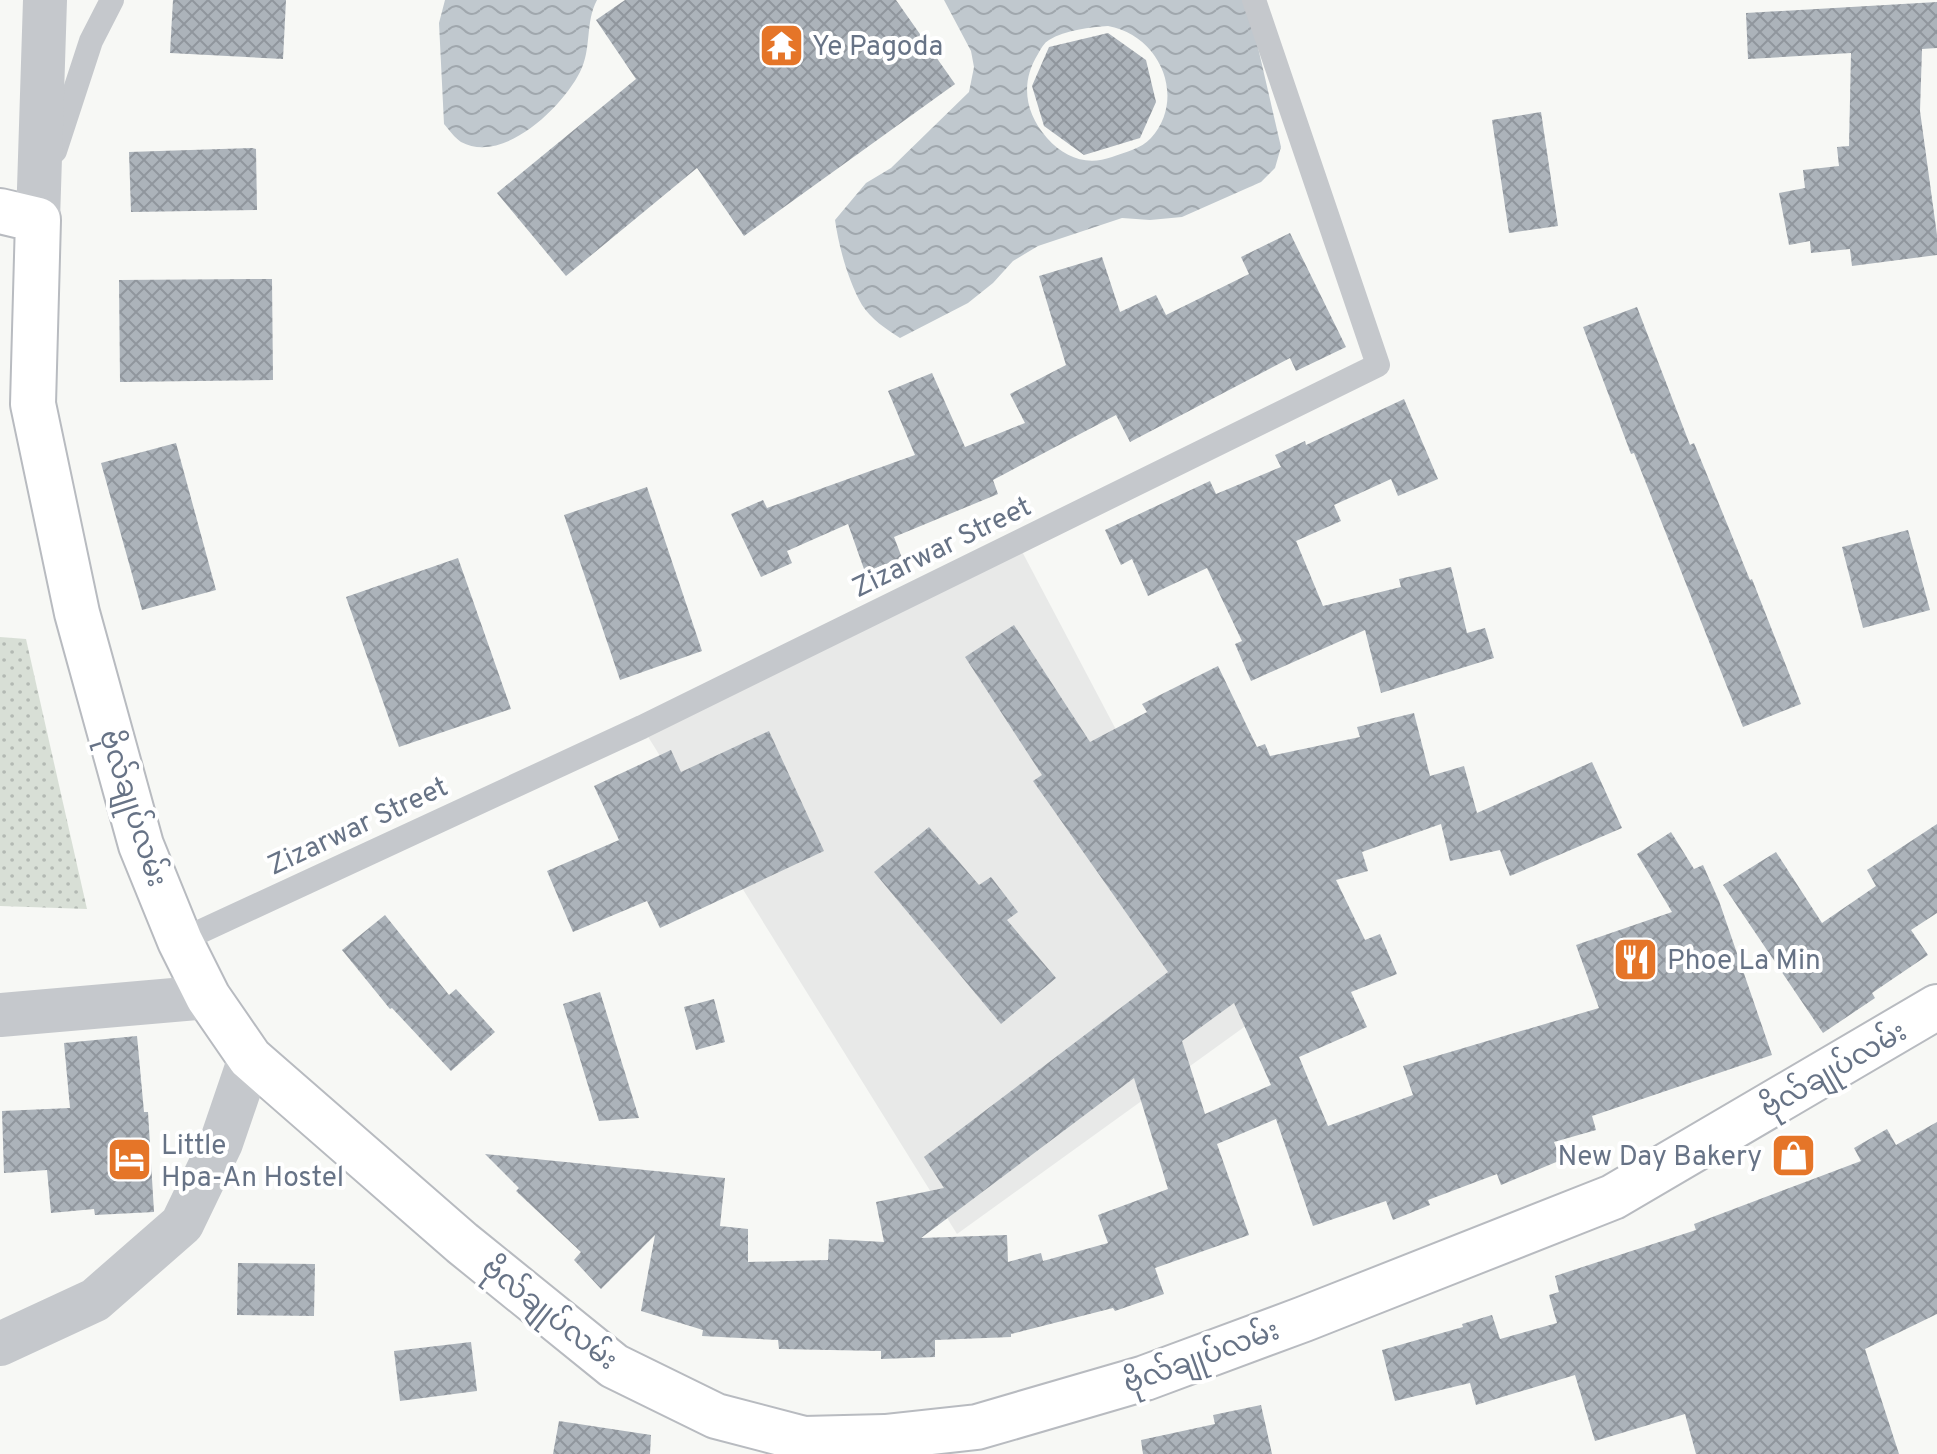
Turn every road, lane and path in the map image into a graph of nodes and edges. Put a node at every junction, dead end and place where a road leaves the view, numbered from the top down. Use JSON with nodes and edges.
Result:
{"nodes":[{"id":1,"x":45,"y":0,"type":"edge"},
{"id":2,"x":112,"y":0,"type":"edge"},
{"id":3,"x":1254,"y":0,"type":"edge"},
{"id":4,"x":19,"y":215,"type":"edge"},
{"id":5,"x":180,"y":941,"type":"junction"},
{"id":6,"x":208,"y":997,"type":"junction"},
{"id":7,"x":1937,"y":1007,"type":"edge"},
{"id":8,"x":0,"y":1015,"type":"edge"},
{"id":9,"x":250,"y":1058,"type":"junction"},
{"id":10,"x":0,"y":1344,"type":"edge"},
{"id":11,"x":974,"y":1441,"type":"edge"}],
"edges":[{"from":1,"to":4,"type":"street"},
{"from":2,"to":4,"type":"lane"},
{"from":3,"to":5,"type":"lane","name":"Zizarwar Street"},
{"from":4,"to":5,"type":"main road","name":"ဗိုလ်ချုပ်လမ်း"},
{"from":5,"to":6,"type":"main road","name":"ဗိုလ်ချုပ်လမ်း"},
{"from":6,"to":8,"type":"street"},
{"from":6,"to":9,"type":"main road","name":"ဗိုလ်ချုပ်လမ်း"},
{"from":7,"to":11,"type":"main road","name":"ဗိုလ်ချုပ်လမ်း"},
{"from":9,"to":10,"type":"street"},
{"from":9,"to":11,"type":"main road","name":"ဗိုလ်ချုပ်လမ်း"}]}
